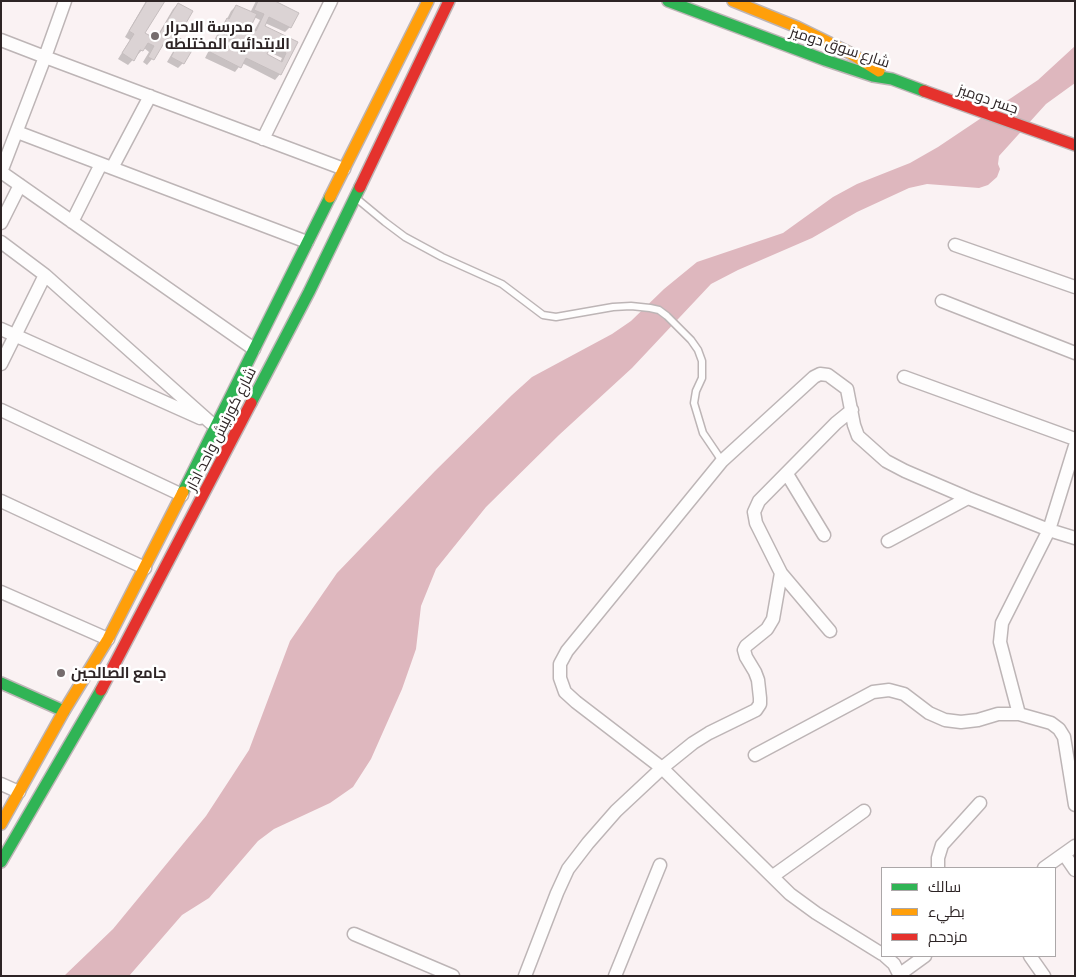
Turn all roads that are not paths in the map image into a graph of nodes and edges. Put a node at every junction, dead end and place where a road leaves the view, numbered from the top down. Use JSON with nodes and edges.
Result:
{"nodes":[{"id":1,"x":65,"y":1,"type":"edge"},
{"id":2,"x":331,"y":1,"type":"edge"},
{"id":3,"x":428,"y":1,"type":"edge"},
{"id":4,"x":449,"y":1,"type":"edge"},
{"id":5,"x":668,"y":1,"type":"edge"},
{"id":6,"x":733,"y":1,"type":"edge"},
{"id":7,"x":1,"y":40,"type":"edge"},
{"id":8,"x":45,"y":57,"type":"junction"},
{"id":9,"x":892,"y":79,"type":"junction"},
{"id":10,"x":150,"y":96,"type":"junction"},
{"id":11,"x":17,"y":132,"type":"junction"},
{"id":12,"x":263,"y":139,"type":"junction"},
{"id":13,"x":1075,"y":145,"type":"edge"},
{"id":14,"x":106,"y":166,"type":"junction"},
{"id":15,"x":344,"y":169,"type":"junction"},
{"id":16,"x":1,"y":172,"type":"edge"},
{"id":17,"x":20,"y":185,"type":"junction"},
{"id":18,"x":355,"y":197,"type":"junction"},
{"id":19,"x":72,"y":222,"type":"junction"},
{"id":20,"x":1,"y":223,"type":"edge"},
{"id":21,"x":1,"y":242,"type":"edge"},
{"id":22,"x":307,"y":242,"type":"junction"},
{"id":23,"x":955,"y":245,"type":"dead end"},
{"id":24,"x":45,"y":275,"type":"junction"},
{"id":25,"x":289,"y":282,"type":"junction"},
{"id":26,"x":1075,"y":287,"type":"edge"},
{"id":27,"x":309,"y":292,"type":"junction"},
{"id":28,"x":942,"y":301,"type":"dead end"},
{"id":29,"x":1,"y":329,"type":"edge"},
{"id":30,"x":15,"y":336,"type":"junction"},
{"id":31,"x":254,"y":349,"type":"junction"},
{"id":32,"x":1075,"y":353,"type":"edge"},
{"id":33,"x":1,"y":364,"type":"edge"},
{"id":34,"x":904,"y":377,"type":"dead end"},
{"id":35,"x":1,"y":410,"type":"edge"},
{"id":36,"x":852,"y":410,"type":"junction"},
{"id":37,"x":214,"y":424,"type":"junction"},
{"id":38,"x":1075,"y":439,"type":"edge"},
{"id":39,"x":1075,"y":446,"type":"edge"},
{"id":40,"x":722,"y":461,"type":"junction"},
{"id":41,"x":787,"y":474,"type":"junction"},
{"id":42,"x":182,"y":495,"type":"junction"},
{"id":43,"x":968,"y":498,"type":"junction"},
{"id":44,"x":1,"y":501,"type":"edge"},
{"id":45,"x":1050,"y":530,"type":"junction"},
{"id":46,"x":824,"y":535,"type":"dead end"},
{"id":47,"x":1075,"y":538,"type":"edge"},
{"id":48,"x":888,"y":541,"type":"dead end"},
{"id":49,"x":146,"y":568,"type":"junction"},
{"id":50,"x":781,"y":573,"type":"junction"},
{"id":51,"x":1,"y":592,"type":"edge"},
{"id":52,"x":830,"y":631,"type":"dead end"},
{"id":53,"x":108,"y":639,"type":"junction"},
{"id":54,"x":1,"y":683,"type":"edge"},
{"id":55,"x":64,"y":711,"type":"junction"},
{"id":56,"x":1019,"y":714,"type":"junction"},
{"id":57,"x":755,"y":755,"type":"dead end"},
{"id":58,"x":662,"y":768,"type":"junction"},
{"id":59,"x":1,"y":784,"type":"edge"},
{"id":60,"x":19,"y":792,"type":"junction"},
{"id":61,"x":980,"y":803,"type":"dead end"},
{"id":62,"x":1075,"y":805,"type":"edge"},
{"id":63,"x":864,"y":811,"type":"dead end"},
{"id":64,"x":1,"y":824,"type":"edge"},
{"id":65,"x":1075,"y":846,"type":"edge"},
{"id":66,"x":1064,"y":854,"type":"junction"},
{"id":67,"x":1,"y":862,"type":"edge"},
{"id":68,"x":660,"y":866,"type":"dead end"},
{"id":69,"x":938,"y":867,"type":"edge"},
{"id":70,"x":1045,"y":867,"type":"edge"},
{"id":71,"x":1075,"y":870,"type":"edge"},
{"id":72,"x":773,"y":876,"type":"junction"},
{"id":73,"x":354,"y":934,"type":"dead end"},
{"id":74,"x":881,"y":954,"type":"edge"},
{"id":75,"x":885,"y":957,"type":"edge"},
{"id":76,"x":923,"y":957,"type":"edge"},
{"id":77,"x":1031,"y":957,"type":"edge"},
{"id":78,"x":440,"y":973,"type":"edge"},
{"id":79,"x":900,"y":975,"type":"edge"},
{"id":80,"x":453,"y":976,"type":"edge"},
{"id":81,"x":525,"y":976,"type":"edge"},
{"id":82,"x":615,"y":976,"type":"edge"},
{"id":83,"x":1044,"y":976,"type":"edge"}],
"edges":[{"from":1,"to":8,"type":"street"},
{"from":2,"to":12,"type":"street"},
{"from":3,"to":15,"type":"main road","name":"شارع كورنيش واحد اذار"},
{"from":4,"to":18,"type":"main road","name":"شارع كورنيش واحد اذار"},
{"from":5,"to":9,"type":"main road","name":"شارع سوق دوميز"},
{"from":6,"to":9,"type":"main road","name":"شارع سوق دوميز"},
{"from":7,"to":8,"type":"street"},
{"from":8,"to":10,"type":"street"},
{"from":8,"to":11,"type":"street"},
{"from":9,"to":13,"type":"main road","name":"جسر دوميز"},
{"from":10,"to":12,"type":"street"},
{"from":10,"to":14,"type":"street"},
{"from":11,"to":14,"type":"street"},
{"from":11,"to":16,"type":"street"},
{"from":12,"to":15,"type":"street"},
{"from":14,"to":19,"type":"street"},
{"from":14,"to":22,"type":"street"},
{"from":15,"to":22,"type":"main road","name":"شارع كورنيش واحد اذار"},
{"from":16,"to":17,"type":"street"},
{"from":17,"to":19,"type":"street"},
{"from":17,"to":20,"type":"street"},
{"from":18,"to":27,"type":"main road","name":"شارع كورنيش واحد اذار"},
{"from":18,"to":40,"type":"lane"},
{"from":19,"to":31,"type":"street"},
{"from":21,"to":24,"type":"street"},
{"from":22,"to":25,"type":"main road","name":"شارع كورنيش واحد اذار"},
{"from":23,"to":26,"type":"street"},
{"from":24,"to":30,"type":"street"},
{"from":24,"to":37,"type":"street"},
{"from":25,"to":27,"type":"main road"},
{"from":25,"to":31,"type":"main road","name":"شارع كورنيش واحد اذار"},
{"from":27,"to":67,"type":"main road","name":"شارع كورنيش واحد اذار"},
{"from":28,"to":32,"type":"street"},
{"from":29,"to":30,"type":"street"},
{"from":30,"to":33,"type":"street"},
{"from":30,"to":37,"type":"street"},
{"from":31,"to":37,"type":"main road","name":"شارع كورنيش واحد اذار"},
{"from":34,"to":38,"type":"street"},
{"from":35,"to":42,"type":"street"},
{"from":36,"to":40,"type":"street"},
{"from":36,"to":41,"type":"street"},
{"from":36,"to":43,"type":"street"},
{"from":37,"to":42,"type":"main road","name":"شارع كورنيش واحد اذار"},
{"from":39,"to":45,"type":"street"},
{"from":40,"to":58,"type":"street"},
{"from":41,"to":46,"type":"street"},
{"from":41,"to":50,"type":"street"},
{"from":42,"to":49,"type":"main road","name":"شارع كورنيش واحد اذار"},
{"from":43,"to":45,"type":"street"},
{"from":43,"to":48,"type":"street"},
{"from":44,"to":49,"type":"street"},
{"from":45,"to":47,"type":"street"},
{"from":45,"to":56,"type":"street"},
{"from":49,"to":53,"type":"main road","name":"شارع كورنيش واحد اذار"},
{"from":50,"to":52,"type":"street"},
{"from":50,"to":58,"type":"street"},
{"from":51,"to":53,"type":"street"},
{"from":53,"to":55,"type":"main road","name":"شارع كورنيش واحد اذار"},
{"from":54,"to":55,"type":"main road"},
{"from":55,"to":60,"type":"main road","name":"شارع كورنيش واحد اذار"},
{"from":56,"to":57,"type":"street"},
{"from":56,"to":62,"type":"street"},
{"from":58,"to":72,"type":"street"},
{"from":58,"to":81,"type":"street"},
{"from":59,"to":60,"type":"street"},
{"from":60,"to":64,"type":"main road","name":"شارع كورنيش واحد اذار"},
{"from":61,"to":69,"type":"street"},
{"from":63,"to":72,"type":"street"},
{"from":65,"to":66,"type":"street"},
{"from":66,"to":70,"type":"street"},
{"from":66,"to":71,"type":"street"},
{"from":68,"to":82,"type":"street"},
{"from":72,"to":74,"type":"street"},
{"from":73,"to":78,"type":"street"},
{"from":75,"to":79,"type":"street"},
{"from":76,"to":79,"type":"street"},
{"from":77,"to":83,"type":"street"},
{"from":78,"to":80,"type":"street"}]}
